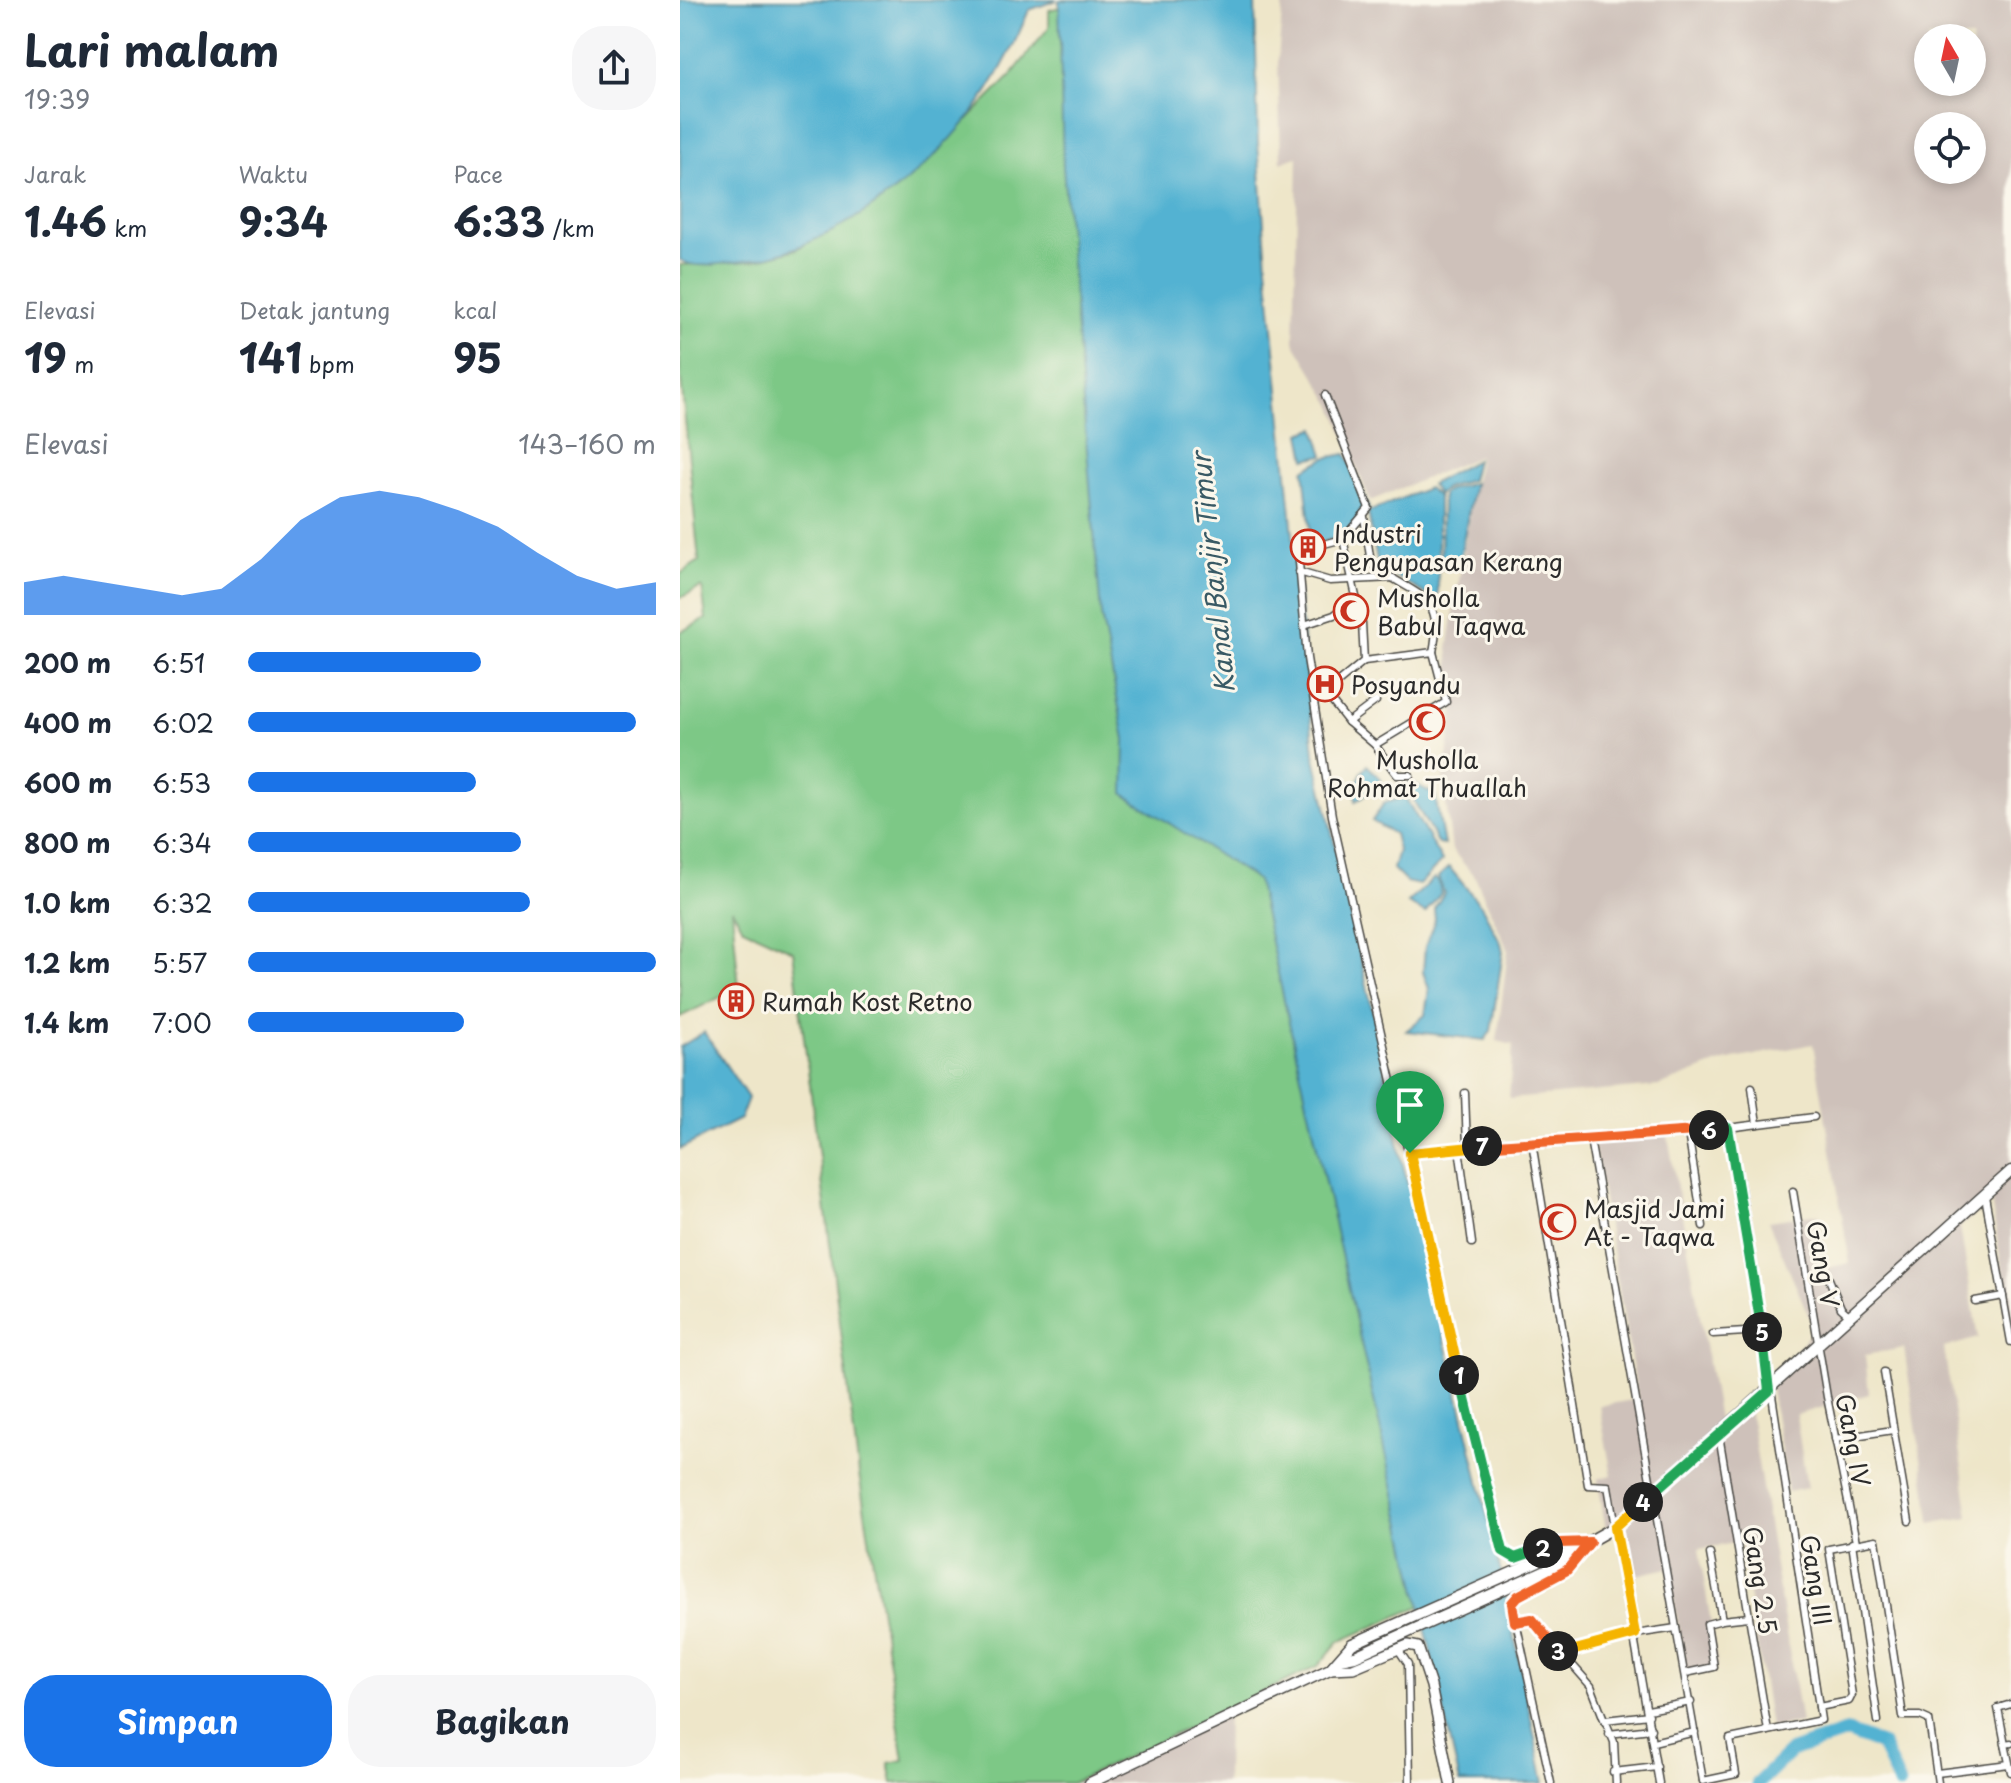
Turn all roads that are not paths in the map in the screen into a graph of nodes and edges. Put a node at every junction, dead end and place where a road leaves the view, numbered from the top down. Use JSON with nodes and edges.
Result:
{"nodes":[{"id":1,"x":1325,"y":395,"type":"dead end"},
{"id":2,"x":1364,"y":517,"type":"junction"},
{"id":3,"x":1343,"y":539,"type":"junction"},
{"id":4,"x":1299,"y":572,"type":"junction"},
{"id":5,"x":1393,"y":578,"type":"junction"},
{"id":6,"x":1351,"y":581,"type":"junction"},
{"id":7,"x":1355,"y":598,"type":"junction"},
{"id":8,"x":1304,"y":625,"type":"junction"},
{"id":9,"x":1433,"y":652,"type":"junction"},
{"id":10,"x":1364,"y":661,"type":"junction"},
{"id":11,"x":1331,"y":701,"type":"junction"},
{"id":12,"x":1376,"y":701,"type":"dead end"},
{"id":13,"x":1313,"y":706,"type":"junction"},
{"id":14,"x":1348,"y":722,"type":"junction"},
{"id":15,"x":1375,"y":745,"type":"junction"},
{"id":16,"x":1410,"y":775,"type":"dead end"},
{"id":17,"x":1752,"y":1087,"type":"dead end"},
{"id":18,"x":1465,"y":1093,"type":"dead end"},
{"id":19,"x":1814,"y":1117,"type":"dead end"},
{"id":20,"x":1757,"y":1124,"type":"junction"},
{"id":21,"x":1728,"y":1128,"type":"junction"},
{"id":22,"x":1688,"y":1133,"type":"junction"},
{"id":23,"x":1590,"y":1139,"type":"junction"},
{"id":24,"x":1532,"y":1142,"type":"junction"},
{"id":25,"x":1463,"y":1148,"type":"junction"},
{"id":26,"x":1410,"y":1153,"type":"junction"},
{"id":27,"x":2011,"y":1171,"type":"edge"},
{"id":28,"x":1793,"y":1191,"type":"dead end"},
{"id":29,"x":1984,"y":1194,"type":"junction"},
{"id":30,"x":1703,"y":1226,"type":"dead end"},
{"id":31,"x":1472,"y":1243,"type":"dead end"},
{"id":32,"x":1829,"y":1279,"type":"dead end"},
{"id":33,"x":2003,"y":1296,"type":"junction"},
{"id":34,"x":1975,"y":1301,"type":"dead end"},
{"id":35,"x":1850,"y":1316,"type":"junction"},
{"id":36,"x":1762,"y":1331,"type":"junction"},
{"id":37,"x":1713,"y":1334,"type":"dead end"},
{"id":38,"x":2011,"y":1342,"type":"edge"},
{"id":39,"x":1820,"y":1344,"type":"junction"},
{"id":40,"x":1884,"y":1372,"type":"dead end"},
{"id":41,"x":1769,"y":1391,"type":"junction"},
{"id":42,"x":1893,"y":1430,"type":"junction"},
{"id":43,"x":1719,"y":1434,"type":"junction"},
{"id":44,"x":1835,"y":1439,"type":"junction"},
{"id":45,"x":1652,"y":1494,"type":"junction"},
{"id":46,"x":1909,"y":1521,"type":"dead end"},
{"id":47,"x":1615,"y":1527,"type":"junction"},
{"id":48,"x":1590,"y":1542,"type":"junction"},
{"id":49,"x":1854,"y":1542,"type":"junction"},
{"id":50,"x":1710,"y":1554,"type":"dead end"},
{"id":51,"x":1565,"y":1555,"type":"junction"},
{"id":52,"x":1749,"y":1617,"type":"junction"},
{"id":53,"x":1722,"y":1620,"type":"junction"},
{"id":54,"x":1515,"y":1622,"type":"junction"},
{"id":55,"x":1676,"y":1628,"type":"junction"},
{"id":56,"x":1635,"y":1634,"type":"junction"},
{"id":57,"x":1398,"y":1649,"type":"junction"},
{"id":58,"x":1560,"y":1654,"type":"junction"},
{"id":59,"x":1340,"y":1659,"type":"junction"},
{"id":60,"x":1330,"y":1669,"type":"junction"},
{"id":61,"x":1686,"y":1673,"type":"junction"},
{"id":62,"x":1691,"y":1702,"type":"junction"},
{"id":63,"x":2011,"y":1704,"type":"edge"},
{"id":64,"x":1819,"y":1707,"type":"junction"},
{"id":65,"x":1648,"y":1712,"type":"junction"},
{"id":66,"x":1878,"y":1721,"type":"dead end"},
{"id":67,"x":1605,"y":1722,"type":"junction"},
{"id":68,"x":1651,"y":1729,"type":"junction"},
{"id":69,"x":1768,"y":1731,"type":"junction"},
{"id":70,"x":1695,"y":1732,"type":"junction"},
{"id":71,"x":1609,"y":1734,"type":"junction"},
{"id":72,"x":1653,"y":1742,"type":"junction"},
{"id":73,"x":2008,"y":1744,"type":"edge"},
{"id":74,"x":1657,"y":1767,"type":"junction"},
{"id":75,"x":2010,"y":1768,"type":"edge"},
{"id":76,"x":1613,"y":1772,"type":"junction"},
{"id":77,"x":1937,"y":1773,"type":"junction"},
{"id":78,"x":1703,"y":1782,"type":"edge"},
{"id":79,"x":1090,"y":1783,"type":"edge"},
{"id":80,"x":1410,"y":1783,"type":"edge"},
{"id":81,"x":1450,"y":1783,"type":"edge"},
{"id":82,"x":1551,"y":1783,"type":"edge"},
{"id":83,"x":1616,"y":1783,"type":"edge"},
{"id":84,"x":1659,"y":1783,"type":"edge"},
{"id":85,"x":1938,"y":1783,"type":"edge"}],
"edges":[{"from":1,"to":2,"type":"street"},
{"from":2,"to":3,"type":"street"},
{"from":2,"to":5,"type":"street"},
{"from":3,"to":4,"type":"street"},
{"from":3,"to":6,"type":"street"},
{"from":4,"to":6,"type":"street"},
{"from":4,"to":8,"type":"street"},
{"from":5,"to":6,"type":"street"},
{"from":5,"to":9,"type":"street"},
{"from":6,"to":7,"type":"street"},
{"from":7,"to":8,"type":"street"},
{"from":7,"to":10,"type":"street"},
{"from":8,"to":13,"type":"street"},
{"from":9,"to":10,"type":"street"},
{"from":9,"to":15,"type":"street"},
{"from":10,"to":11,"type":"street"},
{"from":11,"to":13,"type":"street"},
{"from":11,"to":14,"type":"street"},
{"from":12,"to":14,"type":"street"},
{"from":13,"to":26,"type":"street"},
{"from":14,"to":15,"type":"street"},
{"from":15,"to":16,"type":"street"},
{"from":17,"to":20,"type":"street"},
{"from":18,"to":25,"type":"street"},
{"from":19,"to":20,"type":"street"},
{"from":20,"to":21,"type":"street"},
{"from":21,"to":22,"type":"street"},
{"from":21,"to":36,"type":"street","name":"Gang III"},
{"from":22,"to":23,"type":"street"},
{"from":22,"to":30,"type":"street"},
{"from":23,"to":24,"type":"street"},
{"from":23,"to":45,"type":"street"},
{"from":24,"to":25,"type":"street"},
{"from":24,"to":47,"type":"street"},
{"from":25,"to":26,"type":"street"},
{"from":25,"to":31,"type":"street"},
{"from":26,"to":48,"type":"street"},
{"from":27,"to":29,"type":"main road"},
{"from":28,"to":39,"type":"street","name":"Gang V"},
{"from":29,"to":33,"type":"street"},
{"from":29,"to":35,"type":"main road"},
{"from":32,"to":35,"type":"street"},
{"from":33,"to":34,"type":"street"},
{"from":33,"to":38,"type":"street"},
{"from":35,"to":39,"type":"main road"},
{"from":36,"to":37,"type":"street"},
{"from":36,"to":41,"type":"street","name":"Gang III"},
{"from":39,"to":41,"type":"main road"},
{"from":39,"to":44,"type":"street","name":"Gang IV"},
{"from":40,"to":42,"type":"street"},
{"from":41,"to":43,"type":"main road"},
{"from":41,"to":64,"type":"street","name":"Gang III"},
{"from":42,"to":44,"type":"street"},
{"from":42,"to":46,"type":"street"},
{"from":43,"to":45,"type":"main road"},
{"from":43,"to":52,"type":"street","name":"Gang 2.5"},
{"from":44,"to":49,"type":"street","name":"Gang IV"},
{"from":45,"to":47,"type":"main road"},
{"from":45,"to":55,"type":"street"},
{"from":47,"to":48,"type":"main road"},
{"from":47,"to":56,"type":"street"},
{"from":48,"to":51,"type":"main road"},
{"from":48,"to":54,"type":"street"},
{"from":49,"to":64,"type":"street"},
{"from":49,"to":66,"type":"street","name":"Gang IV"},
{"from":49,"to":77,"type":"street"},
{"from":50,"to":53,"type":"street"},
{"from":51,"to":59,"type":"main road"},
{"from":51,"to":59,"type":"main road"},
{"from":52,"to":53,"type":"street"},
{"from":52,"to":69,"type":"street","name":"Gang 2.5"},
{"from":53,"to":61,"type":"street"},
{"from":54,"to":58,"type":"street"},
{"from":54,"to":82,"type":"street"},
{"from":55,"to":56,"type":"street"},
{"from":55,"to":61,"type":"street"},
{"from":56,"to":58,"type":"street"},
{"from":56,"to":65,"type":"street"},
{"from":57,"to":60,"type":"street"},
{"from":57,"to":80,"type":"street"},
{"from":57,"to":81,"type":"street"},
{"from":58,"to":67,"type":"street"},
{"from":59,"to":60,"type":"main road"},
{"from":60,"to":79,"type":"main road"},
{"from":61,"to":62,"type":"street"},
{"from":62,"to":65,"type":"street"},
{"from":62,"to":70,"type":"street"},
{"from":63,"to":73,"type":"street"},
{"from":64,"to":69,"type":"street"},
{"from":65,"to":67,"type":"street"},
{"from":65,"to":68,"type":"street"},
{"from":67,"to":71,"type":"street"},
{"from":68,"to":71,"type":"street"},
{"from":68,"to":72,"type":"street"},
{"from":69,"to":78,"type":"street"},
{"from":70,"to":72,"type":"street"},
{"from":70,"to":78,"type":"street"},
{"from":71,"to":76,"type":"street"},
{"from":72,"to":74,"type":"street"},
{"from":73,"to":75,"type":"street"},
{"from":74,"to":76,"type":"street"},
{"from":74,"to":84,"type":"street"},
{"from":75,"to":77,"type":"street"},
{"from":76,"to":83,"type":"street"},
{"from":77,"to":85,"type":"street"}]}
